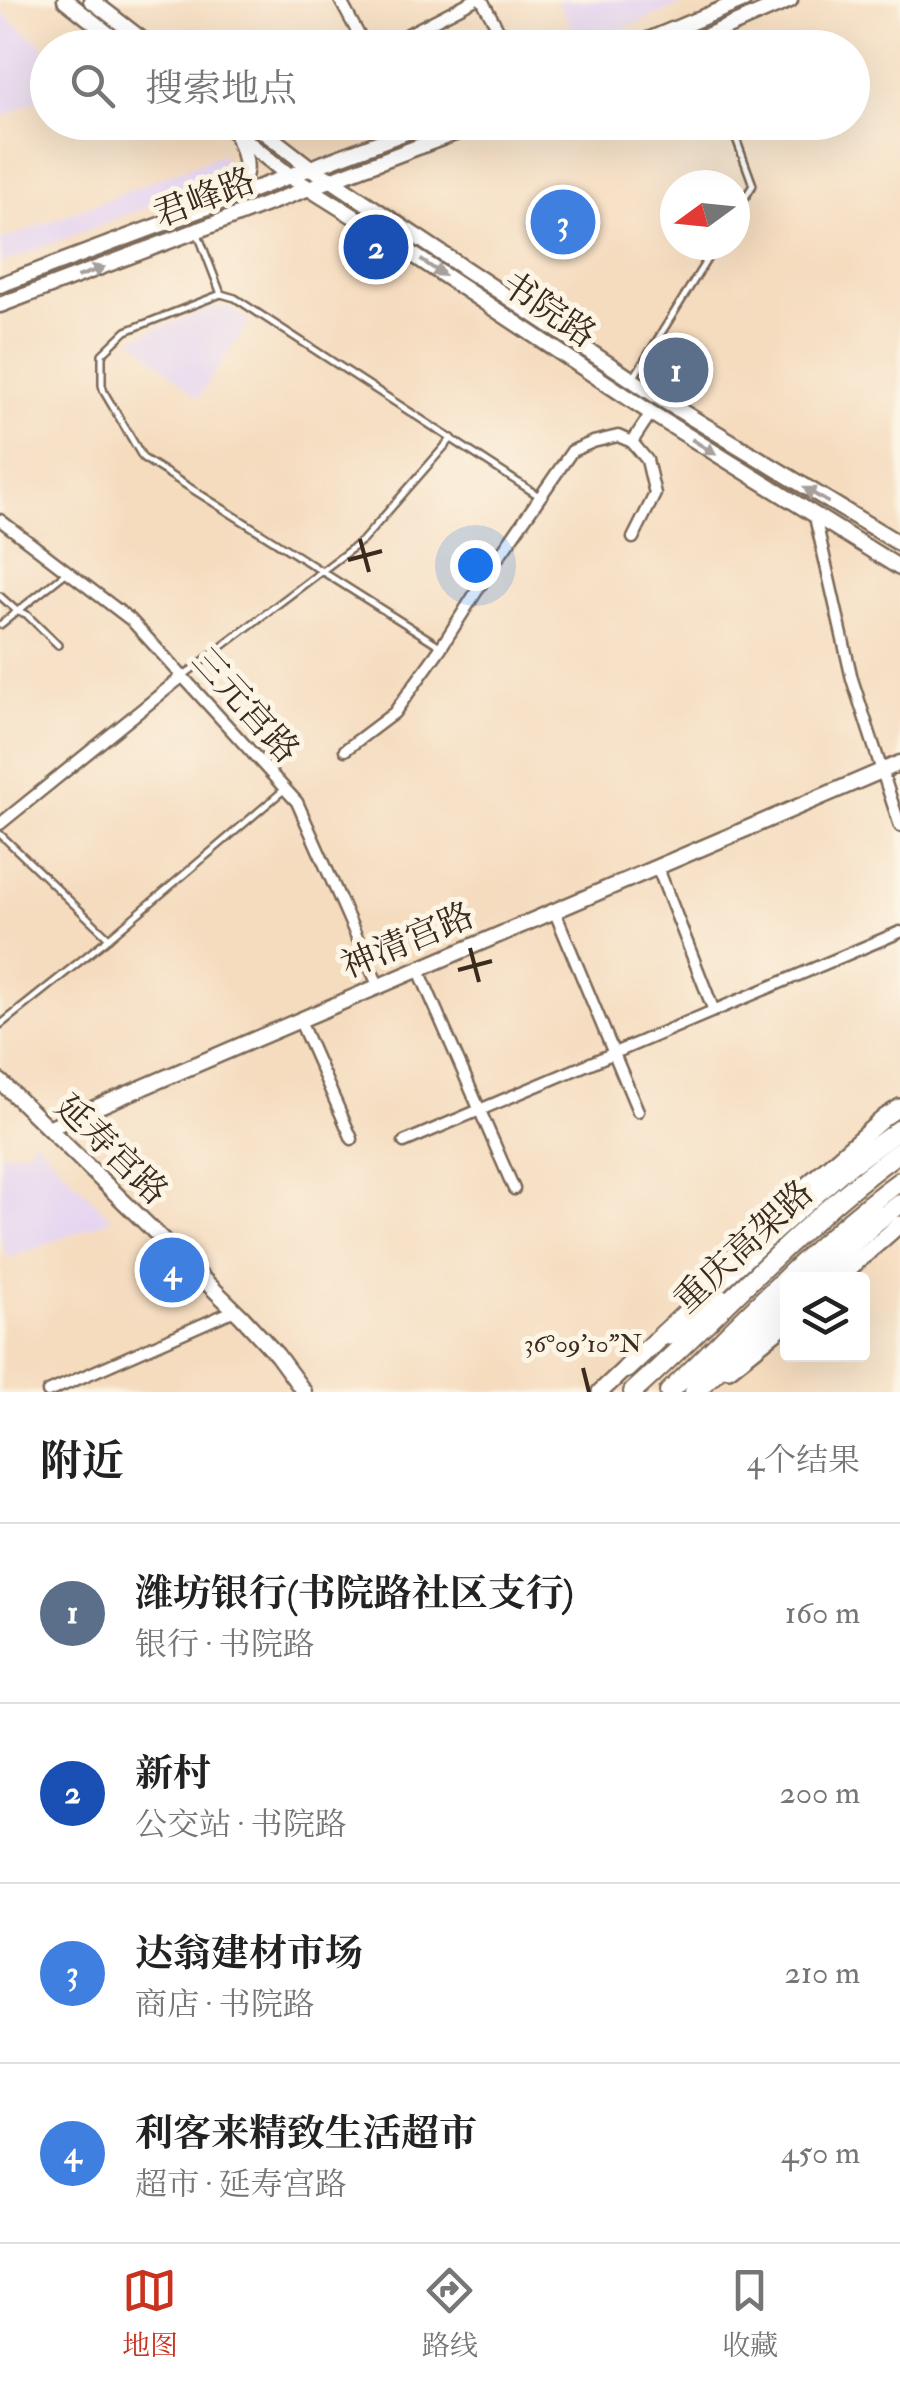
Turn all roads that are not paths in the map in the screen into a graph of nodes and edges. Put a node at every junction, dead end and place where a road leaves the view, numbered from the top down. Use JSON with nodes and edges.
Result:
{"nodes":[{"id":1,"x":65,"y":0,"type":"edge"},
{"id":2,"x":91,"y":0,"type":"edge"},
{"id":3,"x":340,"y":0,"type":"edge"},
{"id":4,"x":474,"y":0,"type":"edge"},
{"id":5,"x":482,"y":0,"type":"edge"},
{"id":6,"x":744,"y":0,"type":"edge"},
{"id":7,"x":790,"y":0,"type":"edge"},
{"id":8,"x":103,"y":30,"type":"edge"},
{"id":9,"x":130,"y":30,"type":"edge"},
{"id":10,"x":356,"y":30,"type":"edge"},
{"id":11,"x":416,"y":30,"type":"edge"},
{"id":12,"x":498,"y":30,"type":"edge"},
{"id":13,"x":672,"y":30,"type":"edge"},
{"id":14,"x":728,"y":30,"type":"edge"},
{"id":15,"x":239,"y":140,"type":"edge"},
{"id":16,"x":245,"y":140,"type":"edge"},
{"id":17,"x":274,"y":140,"type":"edge"},
{"id":18,"x":387,"y":140,"type":"edge"},
{"id":19,"x":437,"y":140,"type":"edge"},
{"id":20,"x":737,"y":140,"type":"edge"},
{"id":21,"x":312,"y":169,"type":"junction"},
{"id":22,"x":749,"y":170,"type":"edge"},
{"id":23,"x":292,"y":177,"type":"junction"},
{"id":24,"x":333,"y":180,"type":"junction"},
{"id":25,"x":311,"y":189,"type":"junction"},
{"id":26,"x":226,"y":202,"type":"junction"},
{"id":27,"x":198,"y":232,"type":"junction"},
{"id":28,"x":707,"y":260,"type":"edge"},
{"id":29,"x":0,"y":285,"type":"edge"},
{"id":30,"x":221,"y":294,"type":"junction"},
{"id":31,"x":0,"y":306,"type":"edge"},
{"id":32,"x":632,"y":380,"type":"junction"},
{"id":33,"x":651,"y":413,"type":"junction"},
{"id":34,"x":452,"y":438,"type":"junction"},
{"id":35,"x":632,"y":442,"type":"junction"},
{"id":36,"x":539,"y":496,"type":"junction"},
{"id":37,"x":814,"y":516,"type":"junction"},
{"id":38,"x":0,"y":520,"type":"edge"},
{"id":39,"x":633,"y":538,"type":"dead end"},
{"id":40,"x":900,"y":544,"type":"edge"},
{"id":41,"x":900,"y":568,"type":"edge"},
{"id":42,"x":67,"y":572,"type":"junction"},
{"id":43,"x":321,"y":572,"type":"junction"},
{"id":44,"x":0,"y":596,"type":"edge"},
{"id":45,"x":17,"y":611,"type":"junction"},
{"id":46,"x":0,"y":625,"type":"edge"},
{"id":47,"x":58,"y":646,"type":"dead end"},
{"id":48,"x":442,"y":647,"type":"junction"},
{"id":49,"x":183,"y":676,"type":"junction"},
{"id":50,"x":345,"y":750,"type":"dead end"},
{"id":51,"x":900,"y":763,"type":"edge"},
{"id":52,"x":880,"y":771,"type":"junction"},
{"id":53,"x":285,"y":789,"type":"junction"},
{"id":54,"x":0,"y":824,"type":"edge"},
{"id":55,"x":900,"y":826,"type":"edge"},
{"id":56,"x":0,"y":834,"type":"edge"},
{"id":57,"x":657,"y":866,"type":"junction"},
{"id":58,"x":554,"y":910,"type":"junction"},
{"id":59,"x":900,"y":932,"type":"edge"},
{"id":60,"x":109,"y":938,"type":"junction"},
{"id":61,"x":418,"y":968,"type":"junction"},
{"id":62,"x":378,"y":985,"type":"junction"},
{"id":63,"x":714,"y":1011,"type":"junction"},
{"id":64,"x":299,"y":1019,"type":"junction"},
{"id":65,"x":0,"y":1025,"type":"edge"},
{"id":66,"x":613,"y":1054,"type":"junction"},
{"id":67,"x":0,"y":1081,"type":"edge"},
{"id":68,"x":900,"y":1108,"type":"edge"},
{"id":69,"x":480,"y":1110,"type":"junction"},
{"id":70,"x":638,"y":1111,"type":"dead end"},
{"id":71,"x":48,"y":1128,"type":"junction"},
{"id":72,"x":900,"y":1129,"type":"edge"},
{"id":73,"x":352,"y":1139,"type":"dead end"},
{"id":74,"x":404,"y":1142,"type":"dead end"},
{"id":75,"x":900,"y":1143,"type":"edge"},
{"id":76,"x":900,"y":1151,"type":"edge"},
{"id":77,"x":900,"y":1181,"type":"edge"},
{"id":78,"x":514,"y":1188,"type":"dead end"},
{"id":79,"x":900,"y":1191,"type":"edge"},
{"id":80,"x":900,"y":1204,"type":"edge"},
{"id":81,"x":900,"y":1224,"type":"edge"},
{"id":82,"x":808,"y":1272,"type":"edge"},
{"id":83,"x":823,"y":1272,"type":"edge"},
{"id":84,"x":845,"y":1272,"type":"edge"},
{"id":85,"x":780,"y":1299,"type":"edge"},
{"id":86,"x":235,"y":1310,"type":"junction"},
{"id":87,"x":780,"y":1311,"type":"edge"},
{"id":88,"x":780,"y":1329,"type":"edge"},
{"id":89,"x":626,"y":1369,"type":"junction"},
{"id":90,"x":48,"y":1392,"type":"edge"},
{"id":91,"x":304,"y":1392,"type":"edge"},
{"id":92,"x":600,"y":1392,"type":"edge"},
{"id":93,"x":633,"y":1392,"type":"edge"},
{"id":94,"x":669,"y":1392,"type":"edge"},
{"id":95,"x":694,"y":1392,"type":"edge"}],
"edges":[{"from":1,"to":8,"type":"main road"},
{"from":2,"to":9,"type":"main road"},
{"from":3,"to":10,"type":"street"},
{"from":4,"to":11,"type":"street"},
{"from":5,"to":12,"type":"street"},
{"from":6,"to":13,"type":"main road"},
{"from":7,"to":14,"type":"main road"},
{"from":15,"to":26,"type":"main road"},
{"from":16,"to":23,"type":"main road","name":"书院路"},
{"from":17,"to":21,"type":"main road","name":"书院路"},
{"from":18,"to":21,"type":"main road","name":"君峰路"},
{"from":19,"to":24,"type":"main road","name":"君峰路"},
{"from":20,"to":22,"type":"lane"},
{"from":21,"to":23,"type":"main road","name":"君峰路"},
{"from":21,"to":24,"type":"main road","name":"书院路"},
{"from":23,"to":25,"type":"main road","name":"书院路"},
{"from":23,"to":26,"type":"main road","name":"君峰路"},
{"from":24,"to":25,"type":"main road","name":"君峰路"},
{"from":24,"to":32,"type":"main road","name":"书院路"},
{"from":25,"to":27,"type":"main road","name":"君峰路"},
{"from":25,"to":33,"type":"main road","name":"书院路","one_way":true},
{"from":26,"to":29,"type":"main road","name":"君峰路"},
{"from":27,"to":30,"type":"lane"},
{"from":31,"to":27,"type":"main road","name":"君峰路","one_way":true},
{"from":28,"to":32,"type":"lane"},
{"from":30,"to":34,"type":"lane"},
{"from":30,"to":43,"type":"lane"},
{"from":40,"to":32,"type":"main road","name":"书院路","one_way":true},
{"from":33,"to":35,"type":"street"},
{"from":33,"to":37,"type":"main road","name":"书院路","one_way":true},
{"from":34,"to":36,"type":"lane"},
{"from":34,"to":43,"type":"lane"},
{"from":35,"to":36,"type":"street"},
{"from":35,"to":39,"type":"street"},
{"from":36,"to":48,"type":"street"},
{"from":37,"to":41,"type":"main road","name":"书院路"},
{"from":37,"to":52,"type":"street"},
{"from":38,"to":42,"type":"street","name":"三元宫路"},
{"from":42,"to":45,"type":"lane"},
{"from":42,"to":49,"type":"street","name":"三元宫路"},
{"from":43,"to":48,"type":"lane"},
{"from":43,"to":49,"type":"lane"},
{"from":44,"to":45,"type":"lane"},
{"from":45,"to":46,"type":"lane"},
{"from":45,"to":47,"type":"lane"},
{"from":48,"to":50,"type":"street"},
{"from":49,"to":53,"type":"street","name":"三元宫路"},
{"from":49,"to":54,"type":"street"},
{"from":51,"to":52,"type":"main road","name":"神清宫路"},
{"from":52,"to":55,"type":"street"},
{"from":52,"to":57,"type":"main road","name":"神清宫路"},
{"from":53,"to":60,"type":"lane"},
{"from":53,"to":62,"type":"street","name":"三元宫路"},
{"from":56,"to":60,"type":"lane"},
{"from":57,"to":58,"type":"main road","name":"神清宫路"},
{"from":57,"to":63,"type":"street"},
{"from":58,"to":61,"type":"main road","name":"神清宫路"},
{"from":58,"to":66,"type":"street"},
{"from":59,"to":63,"type":"street"},
{"from":60,"to":65,"type":"lane"},
{"from":61,"to":62,"type":"main road","name":"神清宫路"},
{"from":61,"to":69,"type":"street"},
{"from":62,"to":64,"type":"main road","name":"神清宫路"},
{"from":63,"to":66,"type":"street"},
{"from":64,"to":71,"type":"main road","name":"神清宫路"},
{"from":64,"to":73,"type":"street"},
{"from":66,"to":69,"type":"street"},
{"from":66,"to":70,"type":"street"},
{"from":67,"to":71,"type":"main road","name":"延寿宫路"},
{"from":68,"to":89,"type":"main road"},
{"from":69,"to":74,"type":"street"},
{"from":69,"to":78,"type":"street"},
{"from":71,"to":86,"type":"main road","name":"延寿宫路"},
{"from":72,"to":89,"type":"highway"},
{"from":75,"to":89,"type":"main road"},
{"from":76,"to":93,"type":"highway","name":"重庆高架路"},
{"from":77,"to":94,"type":"highway","name":"重庆高架路"},
{"from":79,"to":82,"type":"main road"},
{"from":80,"to":83,"type":"highway"},
{"from":81,"to":84,"type":"main road"},
{"from":85,"to":95,"type":"main road"},
{"from":86,"to":90,"type":"street"},
{"from":86,"to":91,"type":"main road","name":"延寿宫路"},
{"from":87,"to":95,"type":"highway"},
{"from":88,"to":95,"type":"main road"},
{"from":89,"to":92,"type":"main road"}]}
